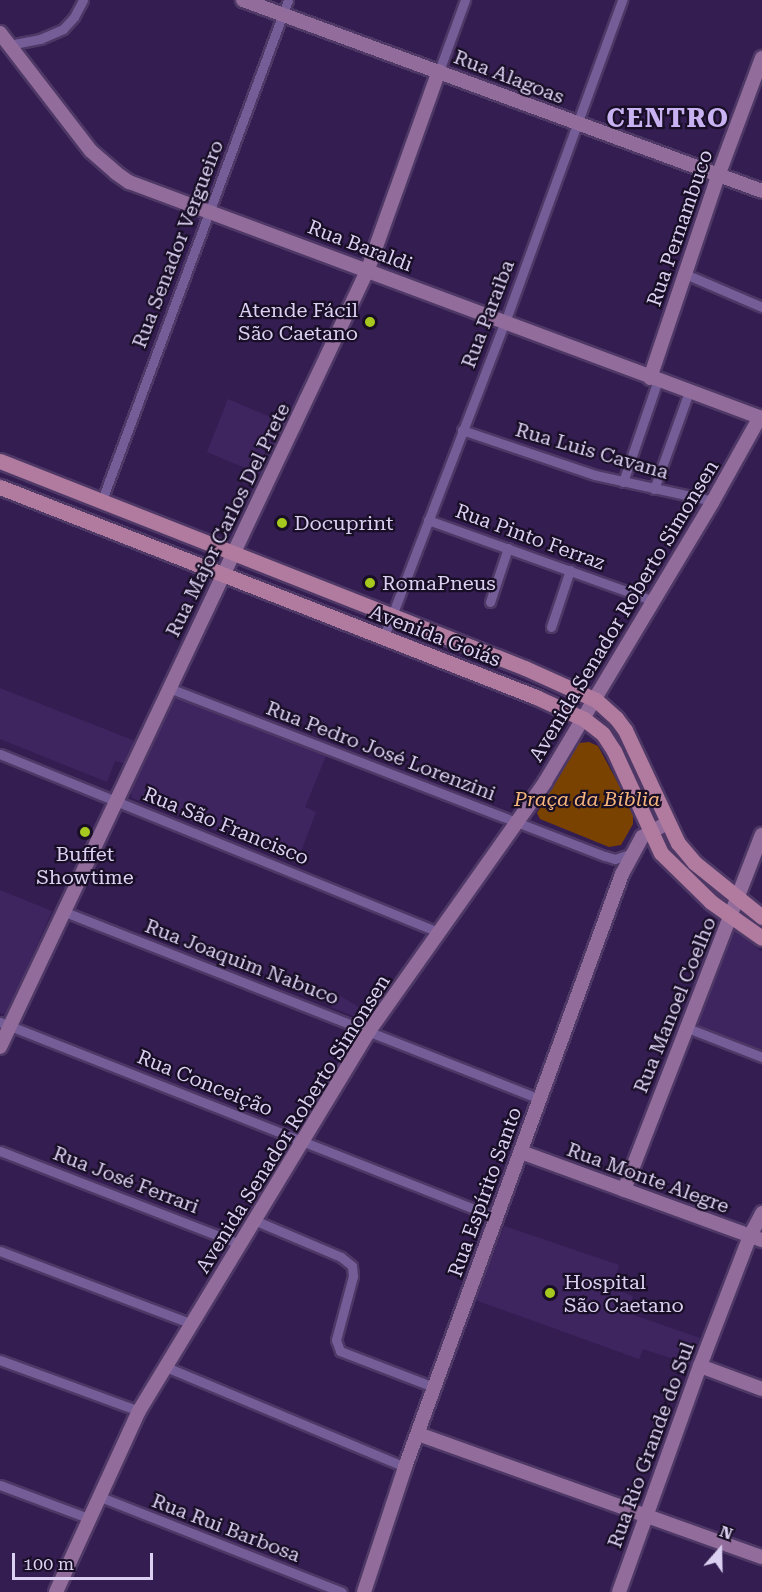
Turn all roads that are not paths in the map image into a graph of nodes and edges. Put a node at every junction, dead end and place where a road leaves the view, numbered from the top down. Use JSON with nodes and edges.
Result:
{"nodes":[{"id":1,"x":83,"y":0,"type":"edge"},
{"id":2,"x":243,"y":0,"type":"edge"},
{"id":3,"x":288,"y":0,"type":"edge"},
{"id":4,"x":465,"y":0,"type":"edge"},
{"id":5,"x":622,"y":0,"type":"edge"},
{"id":6,"x":283,"y":15,"type":"junction"},
{"id":7,"x":0,"y":33,"type":"edge"},
{"id":8,"x":9,"y":45,"type":"junction"},
{"id":9,"x":762,"y":58,"type":"edge"},
{"id":10,"x":439,"y":71,"type":"junction"},
{"id":11,"x":576,"y":124,"type":"junction"},
{"id":12,"x":718,"y":176,"type":"junction"},
{"id":13,"x":762,"y":191,"type":"edge"},
{"id":14,"x":210,"y":211,"type":"junction"},
{"id":15,"x":368,"y":269,"type":"junction"},
{"id":16,"x":685,"y":274,"type":"junction"},
{"id":17,"x":762,"y":307,"type":"edge"},
{"id":18,"x":505,"y":322,"type":"junction"},
{"id":19,"x":654,"y":379,"type":"junction"},
{"id":20,"x":688,"y":392,"type":"junction"},
{"id":21,"x":761,"y":417,"type":"edge"},
{"id":22,"x":462,"y":430,"type":"junction"},
{"id":23,"x":0,"y":461,"type":"edge"},
{"id":24,"x":623,"y":482,"type":"junction"},
{"id":25,"x":0,"y":487,"type":"edge"},
{"id":26,"x":654,"y":489,"type":"junction"},
{"id":27,"x":102,"y":500,"type":"junction"},
{"id":28,"x":713,"y":501,"type":"junction"},
{"id":29,"x":428,"y":520,"type":"junction"},
{"id":30,"x":508,"y":548,"type":"junction"},
{"id":31,"x":233,"y":557,"type":"junction"},
{"id":32,"x":570,"y":570,"type":"junction"},
{"id":33,"x":224,"y":576,"type":"junction"},
{"id":34,"x":654,"y":601,"type":"junction"},
{"id":35,"x":490,"y":602,"type":"dead end"},
{"id":36,"x":391,"y":616,"type":"junction"},
{"id":37,"x":551,"y":627,"type":"dead end"},
{"id":38,"x":383,"y":639,"type":"junction"},
{"id":39,"x":169,"y":688,"type":"junction"},
{"id":40,"x":596,"y":700,"type":"junction"},
{"id":41,"x":584,"y":719,"type":"junction"},
{"id":42,"x":0,"y":754,"type":"edge"},
{"id":43,"x":118,"y":801,"type":"junction"},
{"id":44,"x":667,"y":823,"type":"junction"},
{"id":45,"x":518,"y":824,"type":"junction"},
{"id":46,"x":649,"y":832,"type":"junction"},
{"id":47,"x":762,"y":835,"type":"edge"},
{"id":48,"x":632,"y":853,"type":"junction"},
{"id":49,"x":615,"y":859,"type":"junction"},
{"id":50,"x":622,"y":874,"type":"junction"},
{"id":51,"x":737,"y":898,"type":"junction"},
{"id":52,"x":65,"y":912,"type":"junction"},
{"id":53,"x":762,"y":917,"type":"edge"},
{"id":54,"x":731,"y":918,"type":"junction"},
{"id":55,"x":439,"y":932,"type":"junction"},
{"id":56,"x":762,"y":938,"type":"edge"},
{"id":57,"x":5,"y":1024,"type":"edge"},
{"id":58,"x":685,"y":1027,"type":"junction"},
{"id":59,"x":369,"y":1031,"type":"junction"},
{"id":60,"x":0,"y":1047,"type":"edge"},
{"id":61,"x":762,"y":1057,"type":"edge"},
{"id":62,"x":540,"y":1099,"type":"junction"},
{"id":63,"x":301,"y":1140,"type":"junction"},
{"id":64,"x":0,"y":1151,"type":"edge"},
{"id":65,"x":520,"y":1152,"type":"junction"},
{"id":66,"x":624,"y":1190,"type":"junction"},
{"id":67,"x":762,"y":1213,"type":"edge"},
{"id":68,"x":497,"y":1218,"type":"junction"},
{"id":69,"x":254,"y":1220,"type":"junction"},
{"id":70,"x":756,"y":1238,"type":"edge"},
{"id":71,"x":240,"y":1244,"type":"junction"},
{"id":72,"x":0,"y":1251,"type":"edge"},
{"id":73,"x":192,"y":1324,"type":"junction"},
{"id":74,"x":0,"y":1360,"type":"edge"},
{"id":75,"x":700,"y":1366,"type":"junction"},
{"id":76,"x":166,"y":1368,"type":"junction"},
{"id":77,"x":434,"y":1387,"type":"junction"},
{"id":78,"x":762,"y":1389,"type":"edge"},
{"id":79,"x":139,"y":1411,"type":"junction"},
{"id":80,"x":418,"y":1434,"type":"junction"},
{"id":81,"x":405,"y":1467,"type":"junction"},
{"id":82,"x":0,"y":1485,"type":"edge"},
{"id":83,"x":98,"y":1496,"type":"junction"},
{"id":84,"x":647,"y":1516,"type":"junction"},
{"id":85,"x":88,"y":1518,"type":"junction"},
{"id":86,"x":762,"y":1557,"type":"edge"},
{"id":87,"x":369,"y":1591,"type":"edge"},
{"id":88,"x":56,"y":1592,"type":"edge"},
{"id":89,"x":342,"y":1592,"type":"edge"},
{"id":90,"x":619,"y":1592,"type":"edge"}],
"edges":[{"from":1,"to":8,"type":"street"},
{"from":2,"to":6,"type":"street","name":"Rua Alagoas"},
{"from":3,"to":6,"type":"street","name":"Rua Senador Vergueiro"},
{"from":4,"to":10,"type":"street","name":"Rua Major Carlos Del Prete"},
{"from":5,"to":11,"type":"street","name":"Rua Paraiba"},
{"from":6,"to":10,"type":"street","name":"Rua Alagoas"},
{"from":6,"to":14,"type":"street","name":"Rua Senador Vergueiro"},
{"from":7,"to":8,"type":"street","name":"Rua Baraldi"},
{"from":8,"to":14,"type":"street","name":"Rua Baraldi"},
{"from":9,"to":12,"type":"street","name":"Rua Pernambuco"},
{"from":10,"to":11,"type":"street","name":"Rua Alagoas"},
{"from":10,"to":15,"type":"street","name":"Rua Major Carlos Del Prete"},
{"from":11,"to":12,"type":"street","name":"Rua Alagoas"},
{"from":11,"to":18,"type":"street","name":"Rua Paraiba"},
{"from":12,"to":13,"type":"street","name":"Rua Alagoas"},
{"from":12,"to":16,"type":"street","name":"Rua Pernambuco"},
{"from":14,"to":15,"type":"street","name":"Rua Baraldi"},
{"from":14,"to":27,"type":"street","name":"Rua Senador Vergueiro"},
{"from":15,"to":18,"type":"street","name":"Rua Baraldi"},
{"from":15,"to":31,"type":"street","name":"Rua Major Carlos Del Prete"},
{"from":16,"to":17,"type":"street"},
{"from":16,"to":19,"type":"street","name":"Rua Pernambuco"},
{"from":18,"to":19,"type":"street","name":"Rua Baraldi"},
{"from":18,"to":22,"type":"street","name":"Rua Paraiba"},
{"from":19,"to":20,"type":"street","name":"Rua Baraldi"},
{"from":19,"to":24,"type":"street"},
{"from":20,"to":21,"type":"street","name":"Rua Baraldi"},
{"from":20,"to":26,"type":"street"},
{"from":21,"to":28,"type":"street","name":"Avenida Senador Roberto Simonsen"},
{"from":22,"to":24,"type":"street","name":"Rua Luis Cavana"},
{"from":22,"to":29,"type":"street","name":"Rua Paraiba"},
{"from":23,"to":27,"type":"main road","name":"Avenida Goiás"},
{"from":24,"to":26,"type":"street","name":"Rua Luis Cavana"},
{"from":25,"to":33,"type":"main road","name":"Avenida Goiás"},
{"from":26,"to":28,"type":"street","name":"Rua Luis Cavana"},
{"from":27,"to":31,"type":"main road","name":"Avenida Goiás"},
{"from":28,"to":34,"type":"street","name":"Avenida Senador Roberto Simonsen"},
{"from":29,"to":30,"type":"street","name":"Rua Pinto Ferraz"},
{"from":29,"to":36,"type":"street","name":"Rua Paraiba"},
{"from":30,"to":32,"type":"street","name":"Rua Pinto Ferraz"},
{"from":30,"to":35,"type":"street"},
{"from":31,"to":33,"type":"street","name":"Rua Major Carlos Del Prete"},
{"from":31,"to":36,"type":"main road","name":"Avenida Goiás"},
{"from":32,"to":34,"type":"street","name":"Rua Pinto Ferraz"},
{"from":32,"to":37,"type":"street"},
{"from":33,"to":38,"type":"main road","name":"Avenida Goiás"},
{"from":33,"to":39,"type":"street","name":"Rua Major Carlos Del Prete"},
{"from":34,"to":40,"type":"street","name":"Avenida Senador Roberto Simonsen"},
{"from":36,"to":38,"type":"street","name":"Rua Paraiba"},
{"from":36,"to":40,"type":"main road","name":"Avenida Goiás"},
{"from":38,"to":41,"type":"main road","name":"Avenida Goiás"},
{"from":39,"to":43,"type":"street","name":"Rua Major Carlos Del Prete"},
{"from":39,"to":45,"type":"street","name":"Rua Pedro José Lorenzini"},
{"from":40,"to":41,"type":"street","name":"Avenida Senador Roberto Simonsen"},
{"from":40,"to":44,"type":"main road","name":"Avenida Goiás"},
{"from":41,"to":45,"type":"street","name":"Avenida Senador Roberto Simonsen"},
{"from":41,"to":46,"type":"main road","name":"Avenida Goiás"},
{"from":42,"to":43,"type":"street","name":"Rua São Francisco"},
{"from":43,"to":52,"type":"street","name":"Rua Major Carlos Del Prete"},
{"from":43,"to":55,"type":"street","name":"Rua São Francisco"},
{"from":44,"to":46,"type":"street","name":"Rua Espírito Santo"},
{"from":44,"to":51,"type":"main road","name":"Avenida Goiás"},
{"from":45,"to":49,"type":"street","name":"Rua Pedro José Lorenzini"},
{"from":45,"to":55,"type":"street","name":"Avenida Senador Roberto Simonsen"},
{"from":46,"to":48,"type":"street","name":"Rua Espírito Santo"},
{"from":46,"to":54,"type":"main road","name":"Avenida Goiás"},
{"from":47,"to":51,"type":"street","name":"Rua Manoel Coelho"},
{"from":48,"to":49,"type":"street"},
{"from":48,"to":50,"type":"street","name":"Rua Espírito Santo"},
{"from":49,"to":50,"type":"street"},
{"from":50,"to":62,"type":"street","name":"Rua Espírito Santo"},
{"from":51,"to":53,"type":"main road","name":"Avenida Goiás"},
{"from":51,"to":54,"type":"street","name":"Rua Manoel Coelho"},
{"from":52,"to":57,"type":"street","name":"Rua Major Carlos Del Prete"},
{"from":52,"to":59,"type":"street","name":"Rua Joaquim Nabuco"},
{"from":54,"to":56,"type":"main road","name":"Avenida Goiás"},
{"from":54,"to":58,"type":"street","name":"Rua Manoel Coelho"},
{"from":55,"to":59,"type":"street","name":"Avenida Senador Roberto Simonsen"},
{"from":57,"to":60,"type":"street","name":"Rua Major Carlos Del Prete"},
{"from":57,"to":63,"type":"street","name":"Rua Conceição"},
{"from":58,"to":61,"type":"street"},
{"from":58,"to":66,"type":"street","name":"Rua Manoel Coelho"},
{"from":59,"to":62,"type":"street","name":"Rua Joaquim Nabuco"},
{"from":59,"to":63,"type":"street","name":"Avenida Senador Roberto Simonsen"},
{"from":62,"to":65,"type":"street","name":"Rua Espírito Santo"},
{"from":63,"to":68,"type":"street","name":"Rua Conceição"},
{"from":63,"to":69,"type":"street","name":"Avenida Senador Roberto Simonsen"},
{"from":64,"to":71,"type":"street","name":"Rua José Ferrari"},
{"from":65,"to":66,"type":"street","name":"Rua Monte Alegre"},
{"from":65,"to":68,"type":"street","name":"Rua Espírito Santo"},
{"from":66,"to":70,"type":"street","name":"Rua Monte Alegre"},
{"from":67,"to":70,"type":"street","name":"Rua Rio Grande do Sul"},
{"from":68,"to":77,"type":"street","name":"Rua Espírito Santo"},
{"from":69,"to":71,"type":"street","name":"Avenida Senador Roberto Simonsen"},
{"from":69,"to":77,"type":"street"},
{"from":70,"to":75,"type":"street","name":"Rua Rio Grande do Sul"},
{"from":71,"to":73,"type":"street","name":"Avenida Senador Roberto Simonsen"},
{"from":72,"to":73,"type":"street"},
{"from":73,"to":76,"type":"street","name":"Avenida Senador Roberto Simonsen"},
{"from":74,"to":79,"type":"street"},
{"from":75,"to":78,"type":"street"},
{"from":75,"to":84,"type":"street","name":"Rua Rio Grande do Sul"},
{"from":76,"to":79,"type":"street","name":"Avenida Senador Roberto Simonsen"},
{"from":76,"to":81,"type":"street"},
{"from":77,"to":80,"type":"street","name":"Rua Espírito Santo"},
{"from":79,"to":83,"type":"street","name":"Avenida Senador Roberto Simonsen"},
{"from":80,"to":81,"type":"street","name":"Rua Espírito Santo"},
{"from":80,"to":84,"type":"street"},
{"from":81,"to":87,"type":"street","name":"Rua Espírito Santo"},
{"from":82,"to":85,"type":"street"},
{"from":83,"to":85,"type":"street","name":"Avenida Senador Roberto Simonsen"},
{"from":83,"to":89,"type":"street","name":"Rua Rui Barbosa"},
{"from":84,"to":86,"type":"street"},
{"from":84,"to":90,"type":"street","name":"Rua Rio Grande do Sul"},
{"from":85,"to":88,"type":"street","name":"Avenida Senador Roberto Simonsen"}]}
